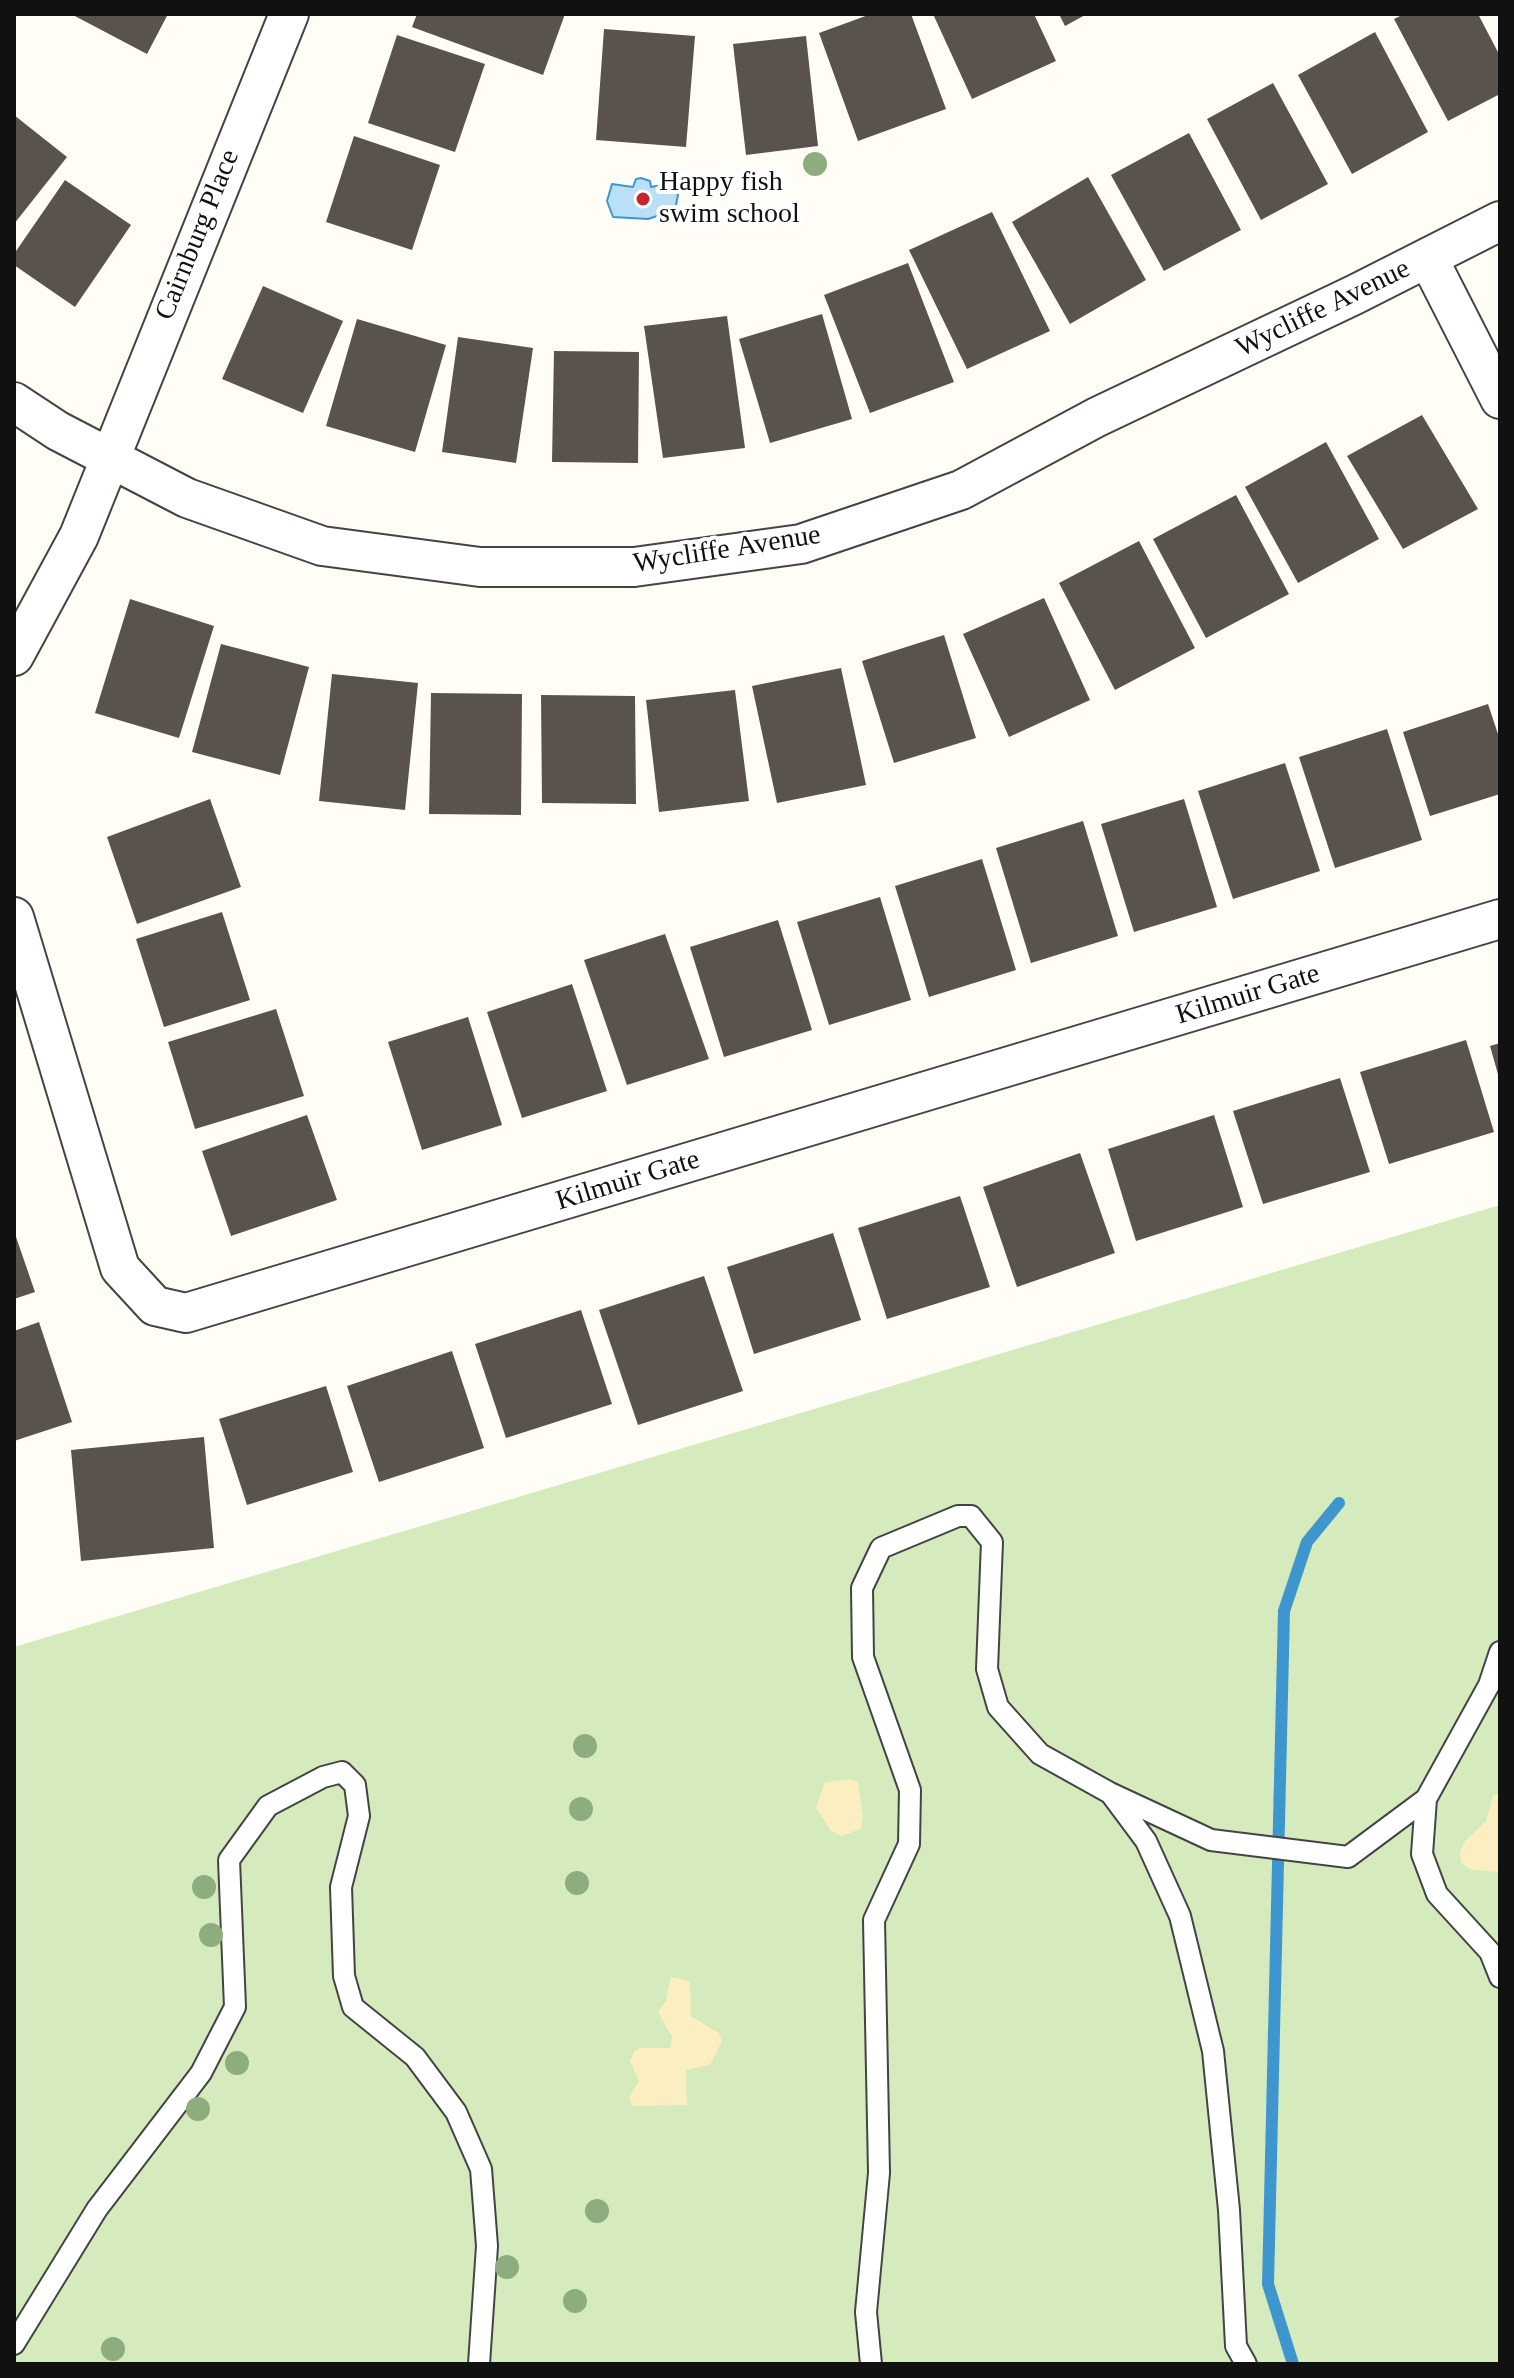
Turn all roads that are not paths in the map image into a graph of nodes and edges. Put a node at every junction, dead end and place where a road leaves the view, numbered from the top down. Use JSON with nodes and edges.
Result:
{"nodes":[{"id":1,"x":289,"y":14,"type":"edge"},
{"id":2,"x":1500,"y":221,"type":"edge"},
{"id":3,"x":1428,"y":258,"type":"junction"},
{"id":4,"x":1500,"y":399,"type":"edge"},
{"id":5,"x":14,"y":402,"type":"edge"},
{"id":6,"x":109,"y":458,"type":"junction"},
{"id":7,"x":14,"y":656,"type":"edge"},
{"id":8,"x":14,"y":917,"type":"edge"},
{"id":9,"x":1500,"y":919,"type":"edge"},
{"id":10,"x":1500,"y":1652,"type":"edge"},
{"id":11,"x":1110,"y":1793,"type":"junction"},
{"id":12,"x":1426,"y":1799,"type":"junction"},
{"id":13,"x":1500,"y":1977,"type":"edge"},
{"id":14,"x":14,"y":2344,"type":"edge"},
{"id":15,"x":479,"y":2364,"type":"edge"},
{"id":16,"x":871,"y":2364,"type":"edge"},
{"id":17,"x":1246,"y":2364,"type":"edge"}],
"edges":[{"from":1,"to":6,"type":"street","name":"Cairnburg Place"},
{"from":2,"to":3,"type":"street","name":"Wycliffe Avenue"},
{"from":3,"to":4,"type":"street"},
{"from":3,"to":6,"type":"street","name":"Wycliffe Avenue"},
{"from":5,"to":6,"type":"street","name":"Wycliffe Avenue"},
{"from":6,"to":7,"type":"street"},
{"from":8,"to":9,"type":"street","name":"Kilmuir Gate"},
{"from":10,"to":12,"type":"lane"},
{"from":11,"to":12,"type":"lane"},
{"from":11,"to":16,"type":"lane"},
{"from":11,"to":17,"type":"lane"},
{"from":12,"to":13,"type":"lane"},
{"from":14,"to":15,"type":"lane"}]}
